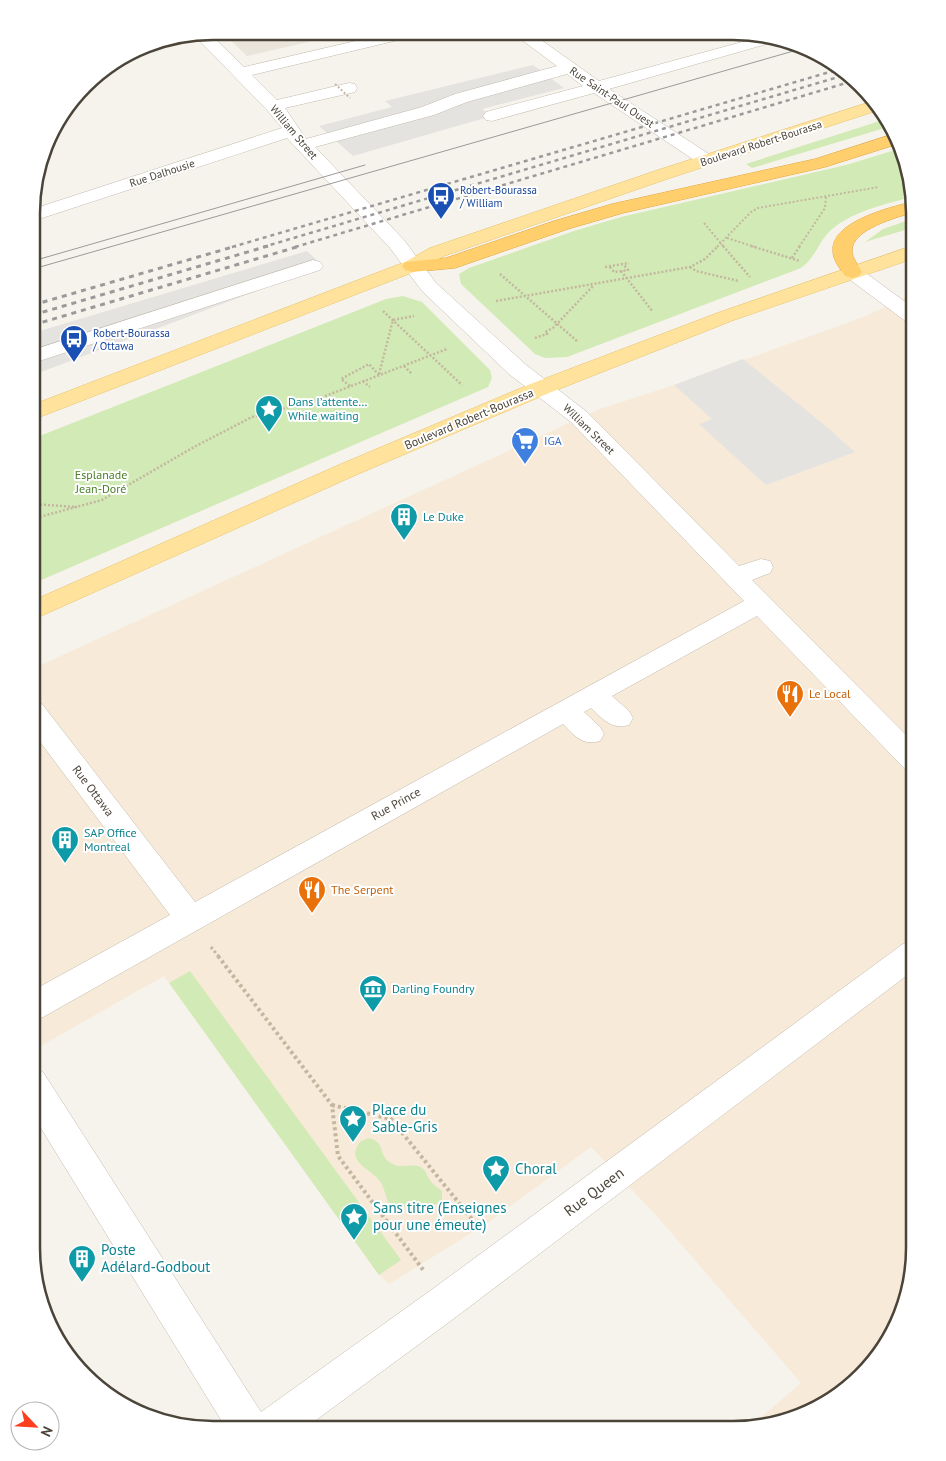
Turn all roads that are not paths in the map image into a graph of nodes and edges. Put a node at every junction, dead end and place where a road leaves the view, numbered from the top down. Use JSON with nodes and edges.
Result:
{"nodes":[{"id":1,"x":207,"y":40,"type":"edge"},
{"id":2,"x":379,"y":40,"type":"edge"},
{"id":3,"x":530,"y":40,"type":"edge"},
{"id":4,"x":760,"y":42,"type":"edge"},
{"id":5,"x":569,"y":68,"type":"junction"},
{"id":6,"x":241,"y":73,"type":"junction"},
{"id":7,"x":597,"y":87,"type":"junction"},
{"id":8,"x":345,"y":90,"type":"dead end"},
{"id":9,"x":273,"y":106,"type":"junction"},
{"id":10,"x":871,"y":109,"type":"edge"},
{"id":11,"x":492,"y":116,"type":"dead end"},
{"id":12,"x":297,"y":138,"type":"junction"},
{"id":13,"x":890,"y":141,"type":"edge"},
{"id":14,"x":706,"y":160,"type":"junction"},
{"id":15,"x":906,"y":210,"type":"edge"},
{"id":16,"x":40,"y":213,"type":"edge"},
{"id":17,"x":906,"y":254,"type":"edge"},
{"id":18,"x":312,"y":266,"type":"dead end"},
{"id":19,"x":412,"y":266,"type":"junction"},
{"id":20,"x":852,"y":272,"type":"junction"},
{"id":21,"x":143,"y":300,"type":"dead end"},
{"id":22,"x":906,"y":312,"type":"edge"},
{"id":23,"x":157,"y":317,"type":"junction"},
{"id":24,"x":40,"y":351,"type":"edge"},
{"id":25,"x":541,"y":388,"type":"junction"},
{"id":26,"x":40,"y":410,"type":"edge"},
{"id":27,"x":761,"y":567,"type":"dead end"},
{"id":28,"x":735,"y":577,"type":"junction"},
{"id":29,"x":761,"y":604,"type":"junction"},
{"id":30,"x":40,"y":607,"type":"edge"},
{"id":31,"x":594,"y":695,"type":"junction"},
{"id":32,"x":565,"y":710,"type":"junction"},
{"id":33,"x":619,"y":718,"type":"dead end"},
{"id":34,"x":40,"y":722,"type":"edge"},
{"id":35,"x":590,"y":734,"type":"dead end"},
{"id":36,"x":906,"y":754,"type":"edge"},
{"id":37,"x":198,"y":930,"type":"junction"},
{"id":38,"x":906,"y":959,"type":"edge"},
{"id":39,"x":40,"y":1003,"type":"edge"},
{"id":40,"x":40,"y":1095,"type":"edge"},
{"id":41,"x":244,"y":1421,"type":"edge"},
{"id":42,"x":282,"y":1421,"type":"edge"}],
"edges":[{"from":1,"to":6,"type":"street","name":"William Street"},
{"from":2,"to":6,"type":"street"},
{"from":3,"to":5,"type":"street","name":"Rue Saint-Paul Ouest"},
{"from":4,"to":7,"type":"street"},
{"from":5,"to":7,"type":"street","name":"Rue Saint-Paul Ouest"},
{"from":5,"to":12,"type":"street","name":"Rue Dalhousie"},
{"from":6,"to":9,"type":"street","name":"William Street"},
{"from":7,"to":11,"type":"street"},
{"from":7,"to":14,"type":"street","name":"Rue Saint-Paul Ouest"},
{"from":8,"to":9,"type":"street"},
{"from":9,"to":12,"type":"street","name":"William Street"},
{"from":10,"to":14,"type":"main road","name":"Boulevard Robert-Bourassa"},
{"from":12,"to":16,"type":"street","name":"Rue Dalhousie"},
{"from":12,"to":19,"type":"street","name":"William Street"},
{"from":13,"to":19,"type":"highway"},
{"from":14,"to":19,"type":"main road","name":"Boulevard Robert-Bourassa"},
{"from":15,"to":20,"type":"highway"},
{"from":17,"to":20,"type":"main road","name":"Boulevard Robert-Bourassa"},
{"from":18,"to":23,"type":"street"},
{"from":19,"to":25,"type":"street","name":"William Street"},
{"from":19,"to":26,"type":"main road","name":"Boulevard Robert-Bourassa"},
{"from":20,"to":22,"type":"street"},
{"from":20,"to":25,"type":"main road","name":"Boulevard Robert-Bourassa"},
{"from":21,"to":23,"type":"street"},
{"from":23,"to":24,"type":"street"},
{"from":25,"to":28,"type":"street","name":"William Street"},
{"from":25,"to":30,"type":"main road","name":"Boulevard Robert-Bourassa"},
{"from":27,"to":28,"type":"street"},
{"from":28,"to":29,"type":"street","name":"William Street"},
{"from":29,"to":31,"type":"street","name":"Rue Prince"},
{"from":29,"to":36,"type":"street","name":"William Street"},
{"from":31,"to":32,"type":"street","name":"Rue Prince"},
{"from":31,"to":33,"type":"street"},
{"from":32,"to":35,"type":"street"},
{"from":32,"to":37,"type":"street","name":"Rue Prince"},
{"from":34,"to":37,"type":"street","name":"Rue Ottawa"},
{"from":37,"to":39,"type":"street","name":"Rue Prince"},
{"from":38,"to":42,"type":"street","name":"Rue Queen"},
{"from":40,"to":41,"type":"street"}]}
